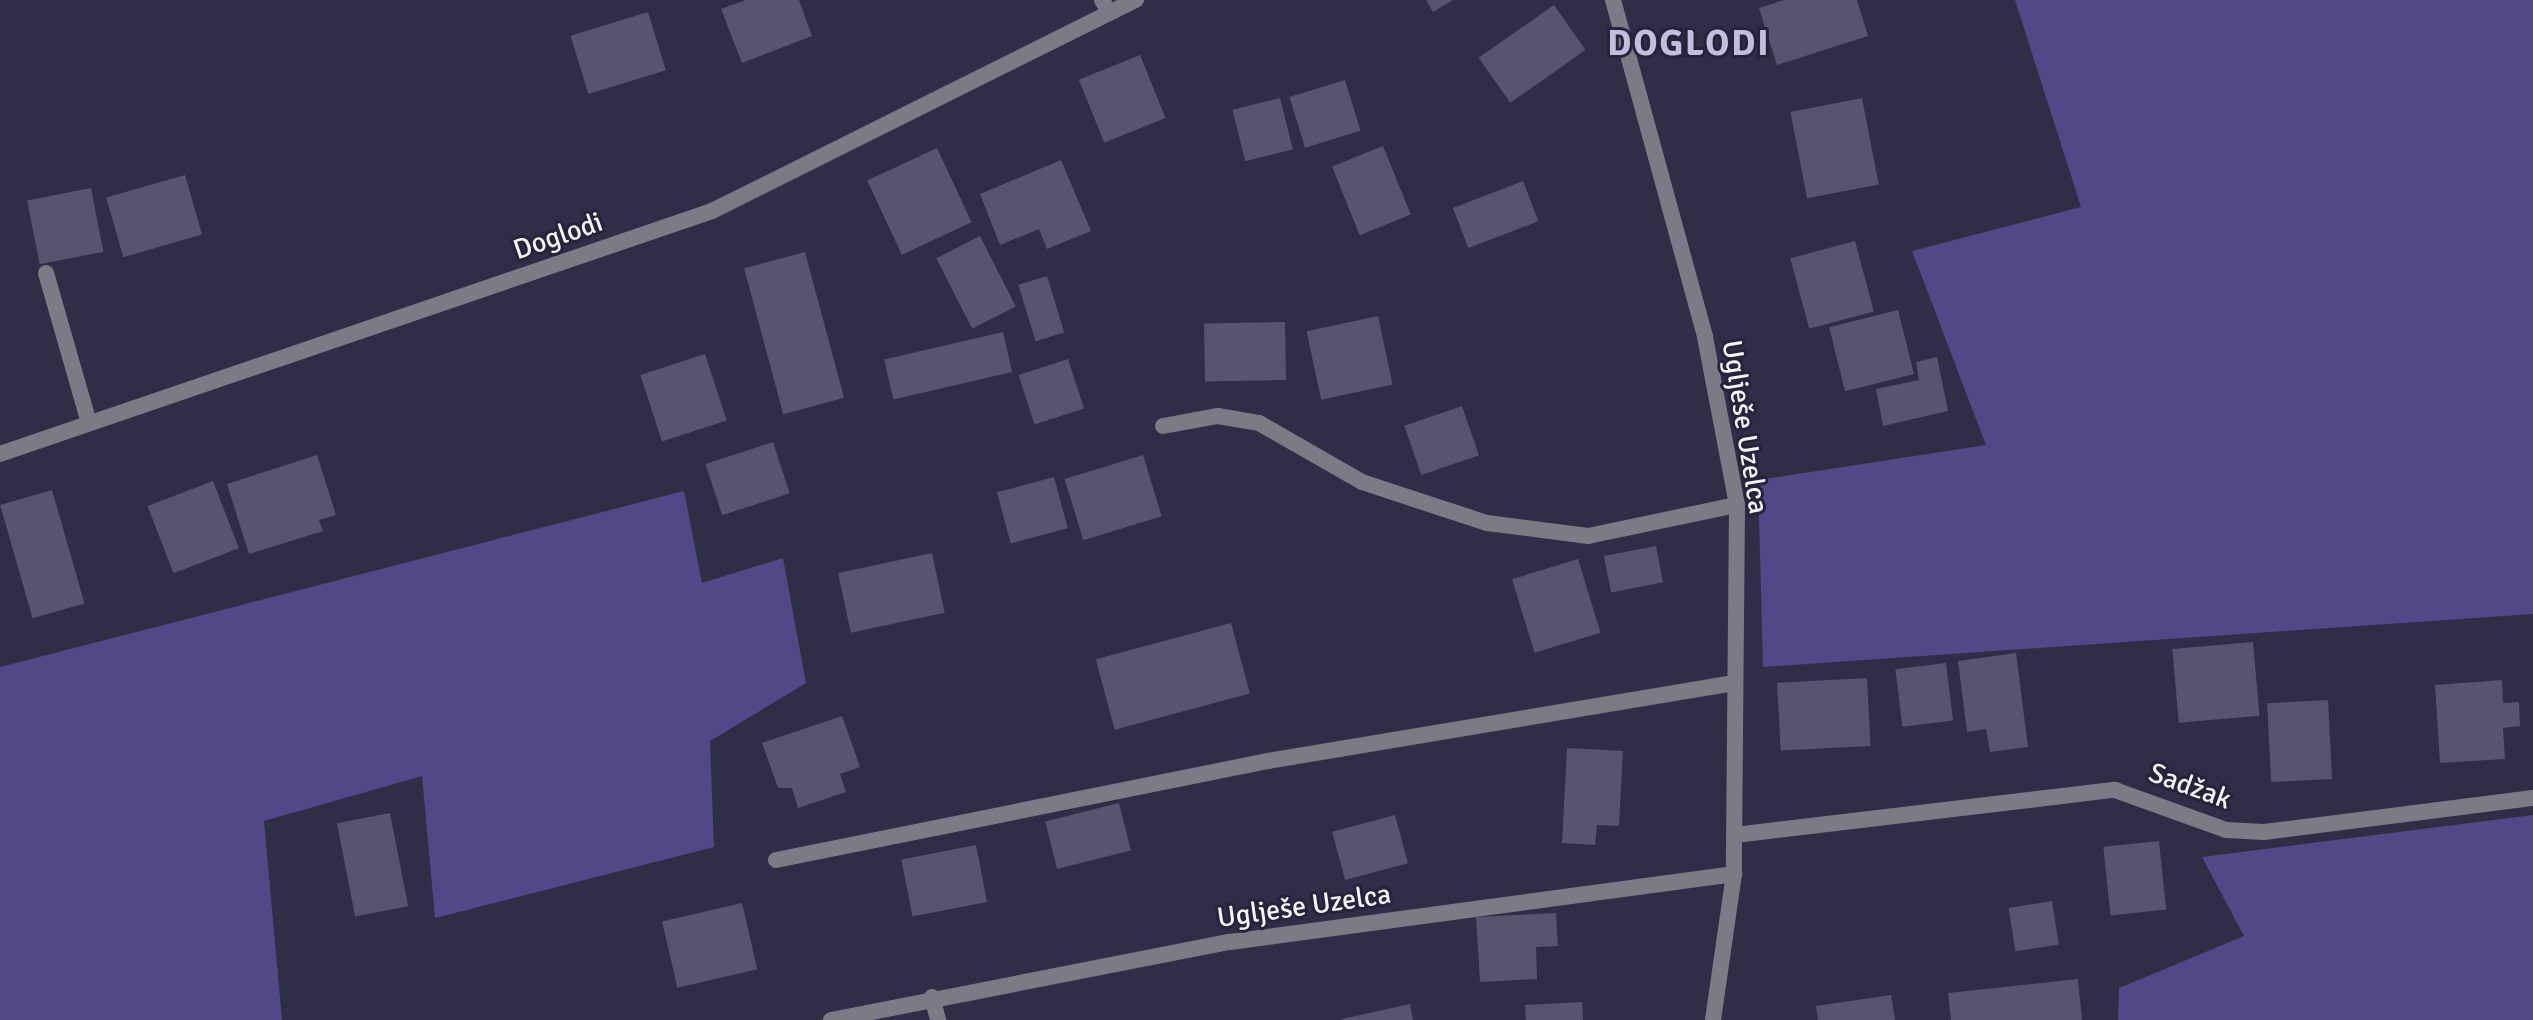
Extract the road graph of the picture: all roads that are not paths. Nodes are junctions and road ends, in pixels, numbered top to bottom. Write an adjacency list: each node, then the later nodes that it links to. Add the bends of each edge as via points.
1 (1136, 0): 3 (street, Doglodi)
2 (1613, 0): 8 (street, Uglješe Uzelca, via 1705,337)
3 (1106, 6): 5 (street, Doglodi, via 712,211)
4 (46, 273): 5 (street)
5 (89, 423): 7 (street, Doglodi)
6 (1163, 426): 8 (street, via 1218,416 1259,423 1362,482 1454,516 1501,525 1588,536)
7 (0, 454)
8 (1737, 505): 9 (street, Uglješe Uzelca)
9 (1733, 683): 11 (street, Uglješe Uzelca); 12 (street, via 1268,761)
10 (2533, 798): 11 (street, Sadžak, via 2264,832 2226,830 2115,790)
11 (1735, 835): 13 (street, Uglješe Uzelca)
12 (776, 860)
13 (1734, 874): 14 (street, Uglješe Uzelca, via 1230,942); 17 (street, Uglješe Uzelca)
14 (932, 997): 15 (street, Uglješe Uzelca); 16 (street)
15 (831, 1020)
16 (938, 1020)
17 (1713, 1020)

